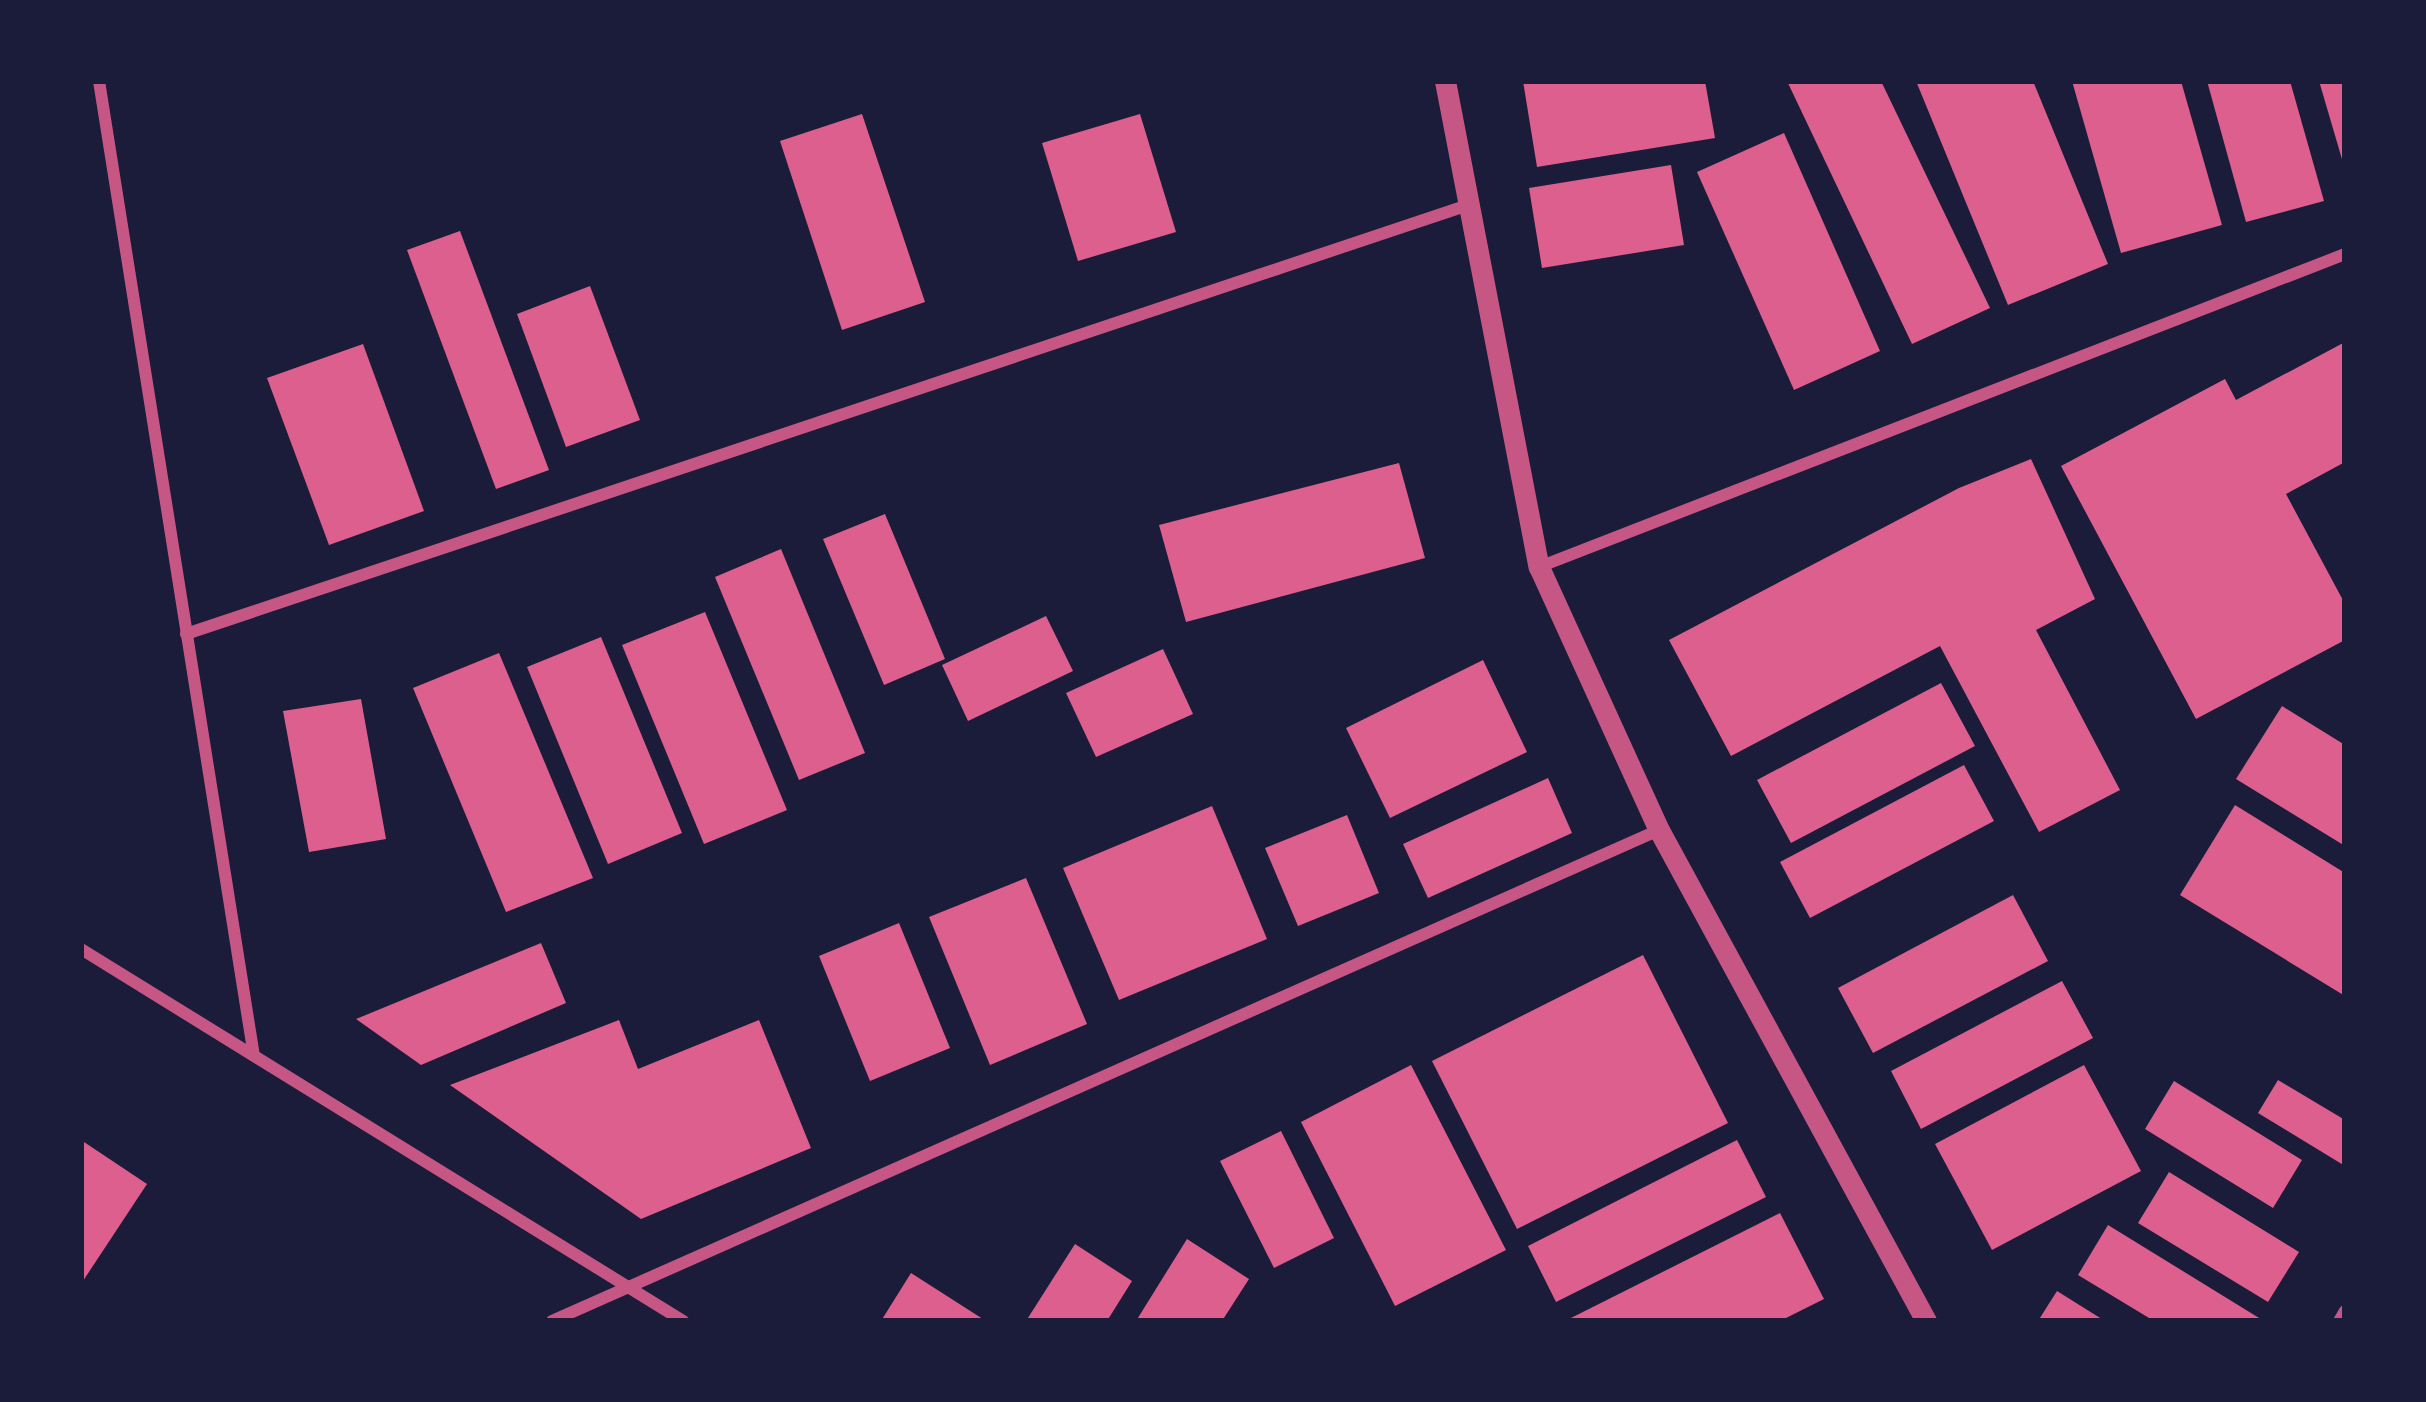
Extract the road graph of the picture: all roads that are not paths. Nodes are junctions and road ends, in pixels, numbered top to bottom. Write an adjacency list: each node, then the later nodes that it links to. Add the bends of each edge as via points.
1 (99, 81): 6 (street)
2 (1444, 81): 3 (street)
3 (1465, 206): 5 (street); 6 (street)
4 (2345, 254): 5 (street)
5 (1539, 567): 7 (street)
6 (186, 634): 9 (street)
7 (1659, 830): 10 (street); 14 (street)
8 (81, 950): 9 (street)
9 (254, 1056): 10 (street)
10 (628, 1287): 12 (street); 13 (street)
11 (2345, 1312): 15 (street)
12 (553, 1321)
13 (682, 1321)
14 (1926, 1321)
15 (2339, 1321)

